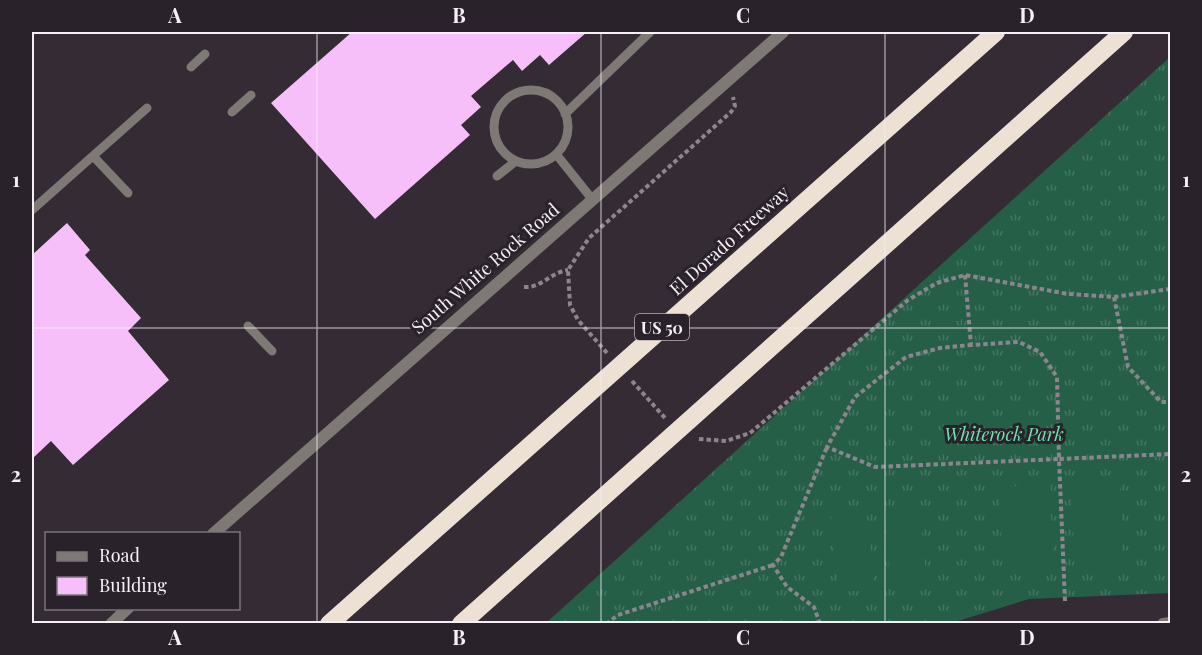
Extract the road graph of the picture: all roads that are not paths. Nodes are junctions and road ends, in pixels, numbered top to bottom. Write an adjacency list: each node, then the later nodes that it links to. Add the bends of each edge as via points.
1 (650, 32): 10 (lane)
2 (783, 32): 16 (street, South White Rock Road)
3 (996, 32): 24 (highway, El Dorado Freeway / US 50)
4 (1124, 32): 25 (highway)
5 (205, 54): 6 (lane)
6 (190, 67)
7 (251, 95): 9 (lane)
8 (147, 108): 12 (lane)
9 (232, 112)
10 (565, 114): 11 (lane, via 565,142); 13 (lane, via 558,101 546,93 532,90 505,100 496,112 496,140 504,153)
11 (556, 154): 13 (lane, via 544,162); 16 (lane)
12 (93, 156): 15 (lane); 17 (lane)
13 (516, 161): 14 (lane)
14 (497, 176)
15 (128, 193)
16 (592, 198): 20 (street, South White Rock Road)
17 (32, 210)
18 (248, 326): 19 (lane)
19 (272, 351)
20 (215, 532)
21 (127, 610): 23 (street)
22 (1170, 623): 26 (street)
23 (111, 624)
24 (329, 624)
25 (462, 624)
26 (1163, 624)

